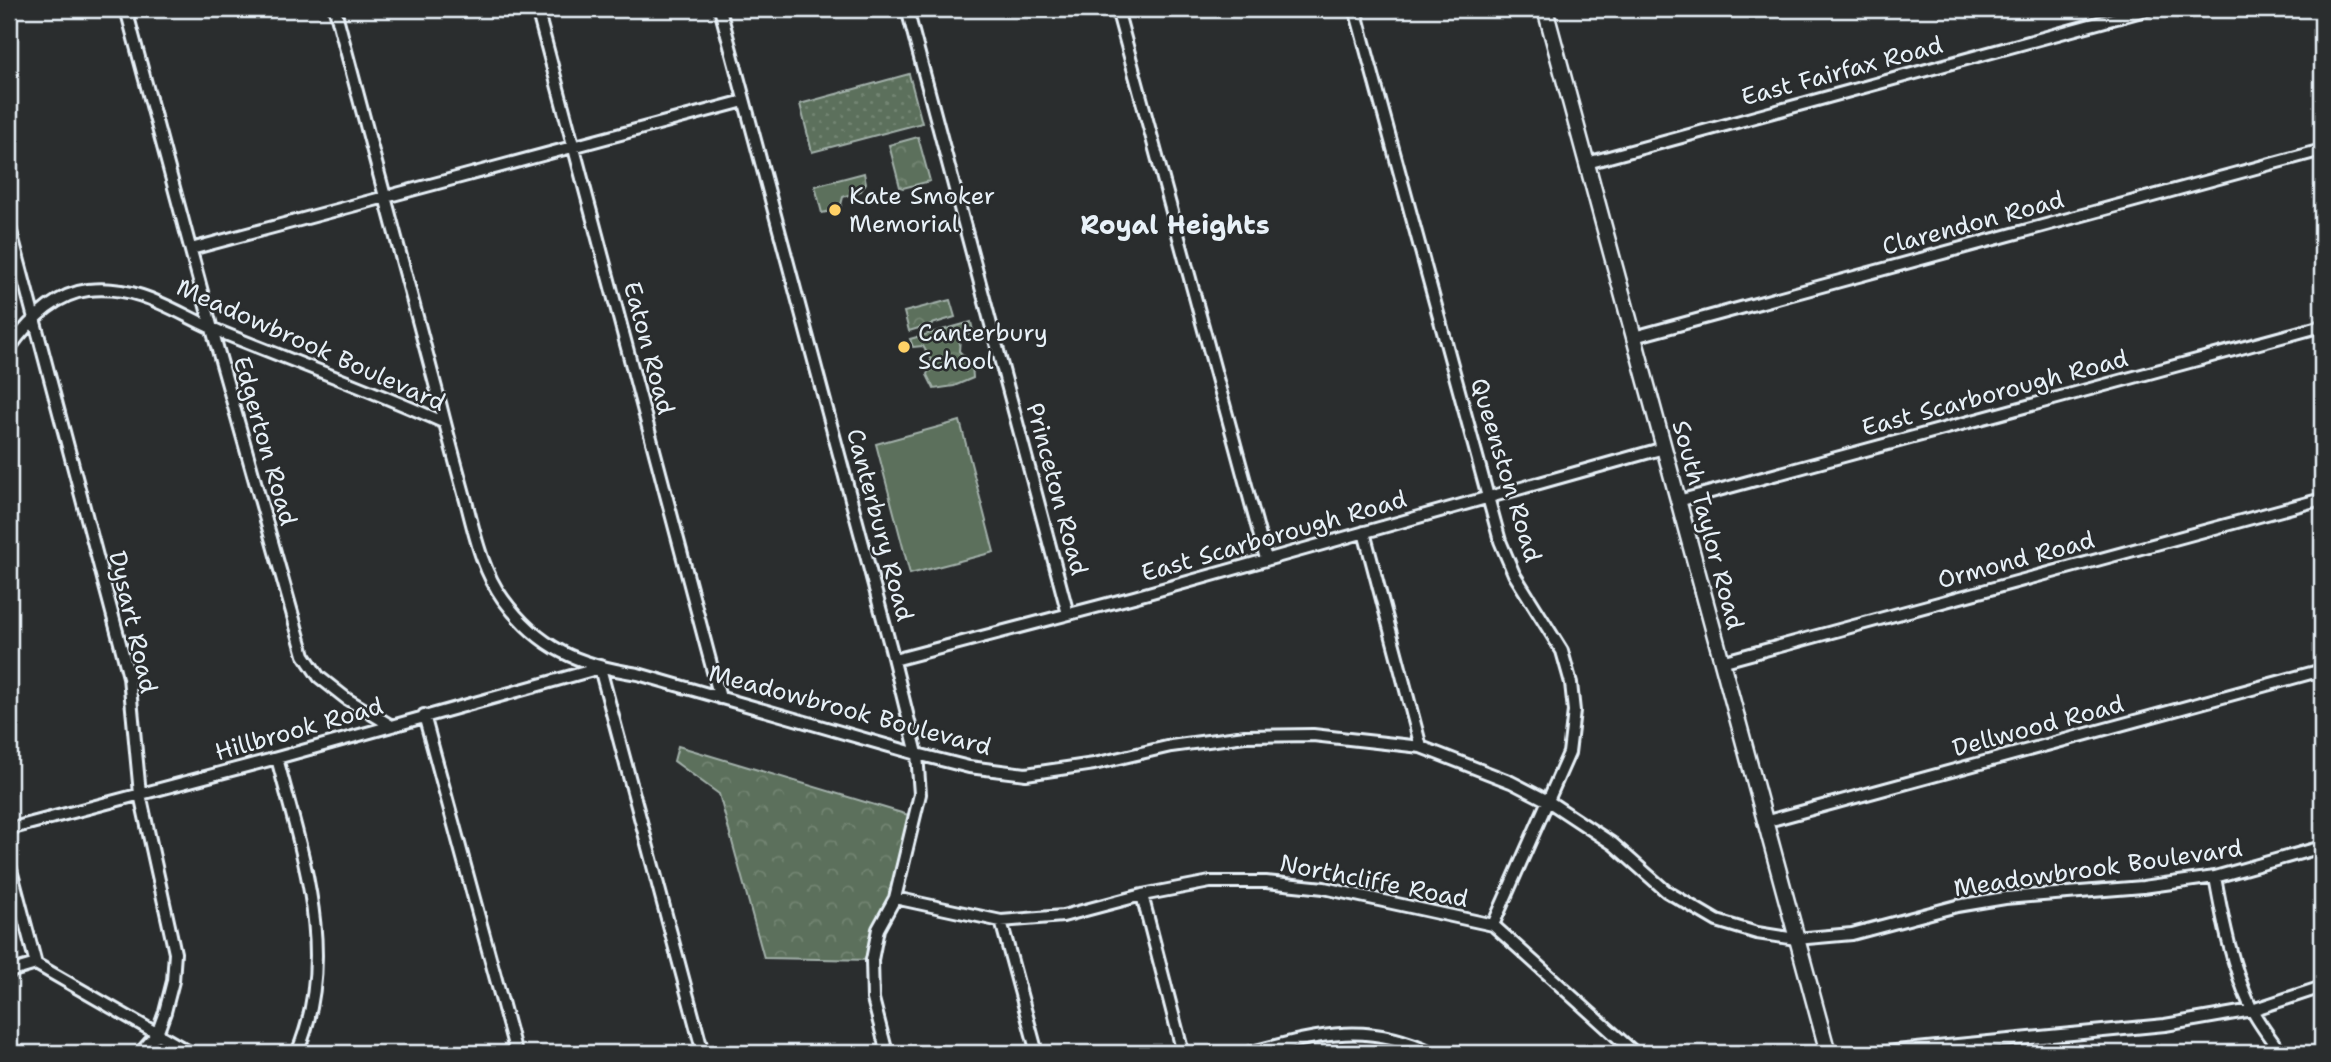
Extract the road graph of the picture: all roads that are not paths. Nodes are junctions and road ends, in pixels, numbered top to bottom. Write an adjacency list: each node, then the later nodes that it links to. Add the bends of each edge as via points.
1 (126, 9): 16 (street, Edgerton Road)
2 (335, 9): 14 (street)
3 (537, 9): 11 (street, Eaton Road)
4 (720, 9): 10 (street, Canterbury Road)
5 (907, 9): 29 (street, Princeton Road)
6 (1117, 9): 28 (street)
7 (1355, 9): 24 (street, Queenston Road)
8 (1545, 9): 13 (main road, South Taylor Road)
9 (2149, 9): 13 (street, East Fairfax Road)
10 (744, 101): 11 (street); 30 (street, Canterbury Road)
11 (574, 146): 14 (street); 34 (street, Eaton Road)
12 (2322, 150): 20 (street, Clarendon Road)
13 (1587, 163): 20 (main road, South Taylor Road)
14 (386, 198): 16 (street); 22 (street)
15 (9, 224): 17 (street, Dysart Road)
16 (191, 249): 19 (street, Edgerton Road)
17 (34, 318): 19 (street, Meadowbrook Boulevard, via 71,294 116,290 151,298); 21 (street, Meadowbrook Boulevard); 40 (street, Dysart Road, via 129,677)
18 (2322, 326): 26 (street, East Scarborough Road)
19 (212, 329): 22 (street, Meadowbrook Boulevard); 36 (street, Edgerton Road, via 304,655 320,677 347,699)
20 (1634, 337): 23 (main road, South Taylor Road)
21 (9, 349)
22 (445, 423): 32 (street, Meadowbrook Boulevard, via 479,549 494,584 533,633 559,651)
23 (1664, 448): 24 (street, East Scarborough Road); 26 (main road, South Taylor Road)
24 (1488, 498): 27 (street, East Scarborough Road); 41 (street, Queenston Road, via 1514,574 1562,651 1571,683 1574,711 1569,753)
25 (2322, 499): 31 (street, Ormond Road)
26 (1678, 501): 31 (main road, South Taylor Road)
27 (1364, 532): 28 (street, East Scarborough Road); 37 (street)
28 (1266, 559): 29 (street, East Scarborough Road)
29 (1068, 614): 30 (street, East Scarborough Road)
30 (894, 660): 38 (street, Canterbury Road)
31 (1721, 662): 42 (main road, South Taylor Road)
32 (600, 668): 34 (street, Meadowbrook Boulevard); 35 (street, Hillbrook Road); 61 (street)
33 (2322, 670): 42 (street, Dellwood Road)
34 (720, 698): 38 (street, Meadowbrook Boulevard)
35 (424, 716): 36 (street, Hillbrook Road); 60 (street)
36 (390, 725): 39 (street, Hillbrook Road)
37 (1421, 747): 38 (street, Meadowbrook Boulevard, via 1313,735 1245,736 1026,774); 41 (street, Meadowbrook Boulevard)
38 (917, 754): 48 (street, Canterbury Road, via 920,794)
39 (277, 758): 40 (street, Hillbrook Road); 59 (street, via 312,893 317,945 311,1013)
40 (139, 794): 43 (street, Hillbrook Road); 56 (street, Dysart Road, via 175,953 169,999)
41 (1548, 801): 50 (street, Queenston Road); 51 (street, Meadowbrook Boulevard, via 1613,844 1692,908 1739,928)
42 (1764, 822): 51 (main road, South Taylor Road)
43 (10, 825)
44 (2322, 847): 46 (street, Meadowbrook Boulevard)
45 (9, 862): 52 (street)
46 (2216, 877): 51 (street, Meadowbrook Boulevard, via 2005,898 1852,934); 55 (street, via 2229,947)
47 (1142, 895): 49 (street, Northcliffe Road, via 1063,916); 50 (street, Northcliffe Road, via 1210,882 1266,882 1324,888); 64 (street)
48 (895, 898): 49 (street, Northcliffe Road); 62 (street, Canterbury Road, via 878,929 872,960 873,999)
49 (1001, 921): 63 (street)
50 (1493, 925): 67 (street, Northcliffe Road)
51 (1796, 939): 68 (main road, South Taylor Road)
52 (36, 964): 53 (street); 56 (street)
53 (9, 972)
54 (2322, 987): 55 (street)
55 (2252, 1010): 69 (street, via 2165,1025); 70 (street)
56 (157, 1034): 57 (street); 58 (street)
57 (141, 1053)
58 (191, 1053)
59 (297, 1053)
60 (516, 1053)
61 (703, 1053)
62 (887, 1053)
63 (1037, 1053)
64 (1183, 1053)
65 (1248, 1053): 66 (street, via 1320,1034 1360,1033 1391,1036)
66 (1433, 1053)
67 (1635, 1053)
68 (1828, 1053)
69 (1875, 1053)
70 (2281, 1053)

